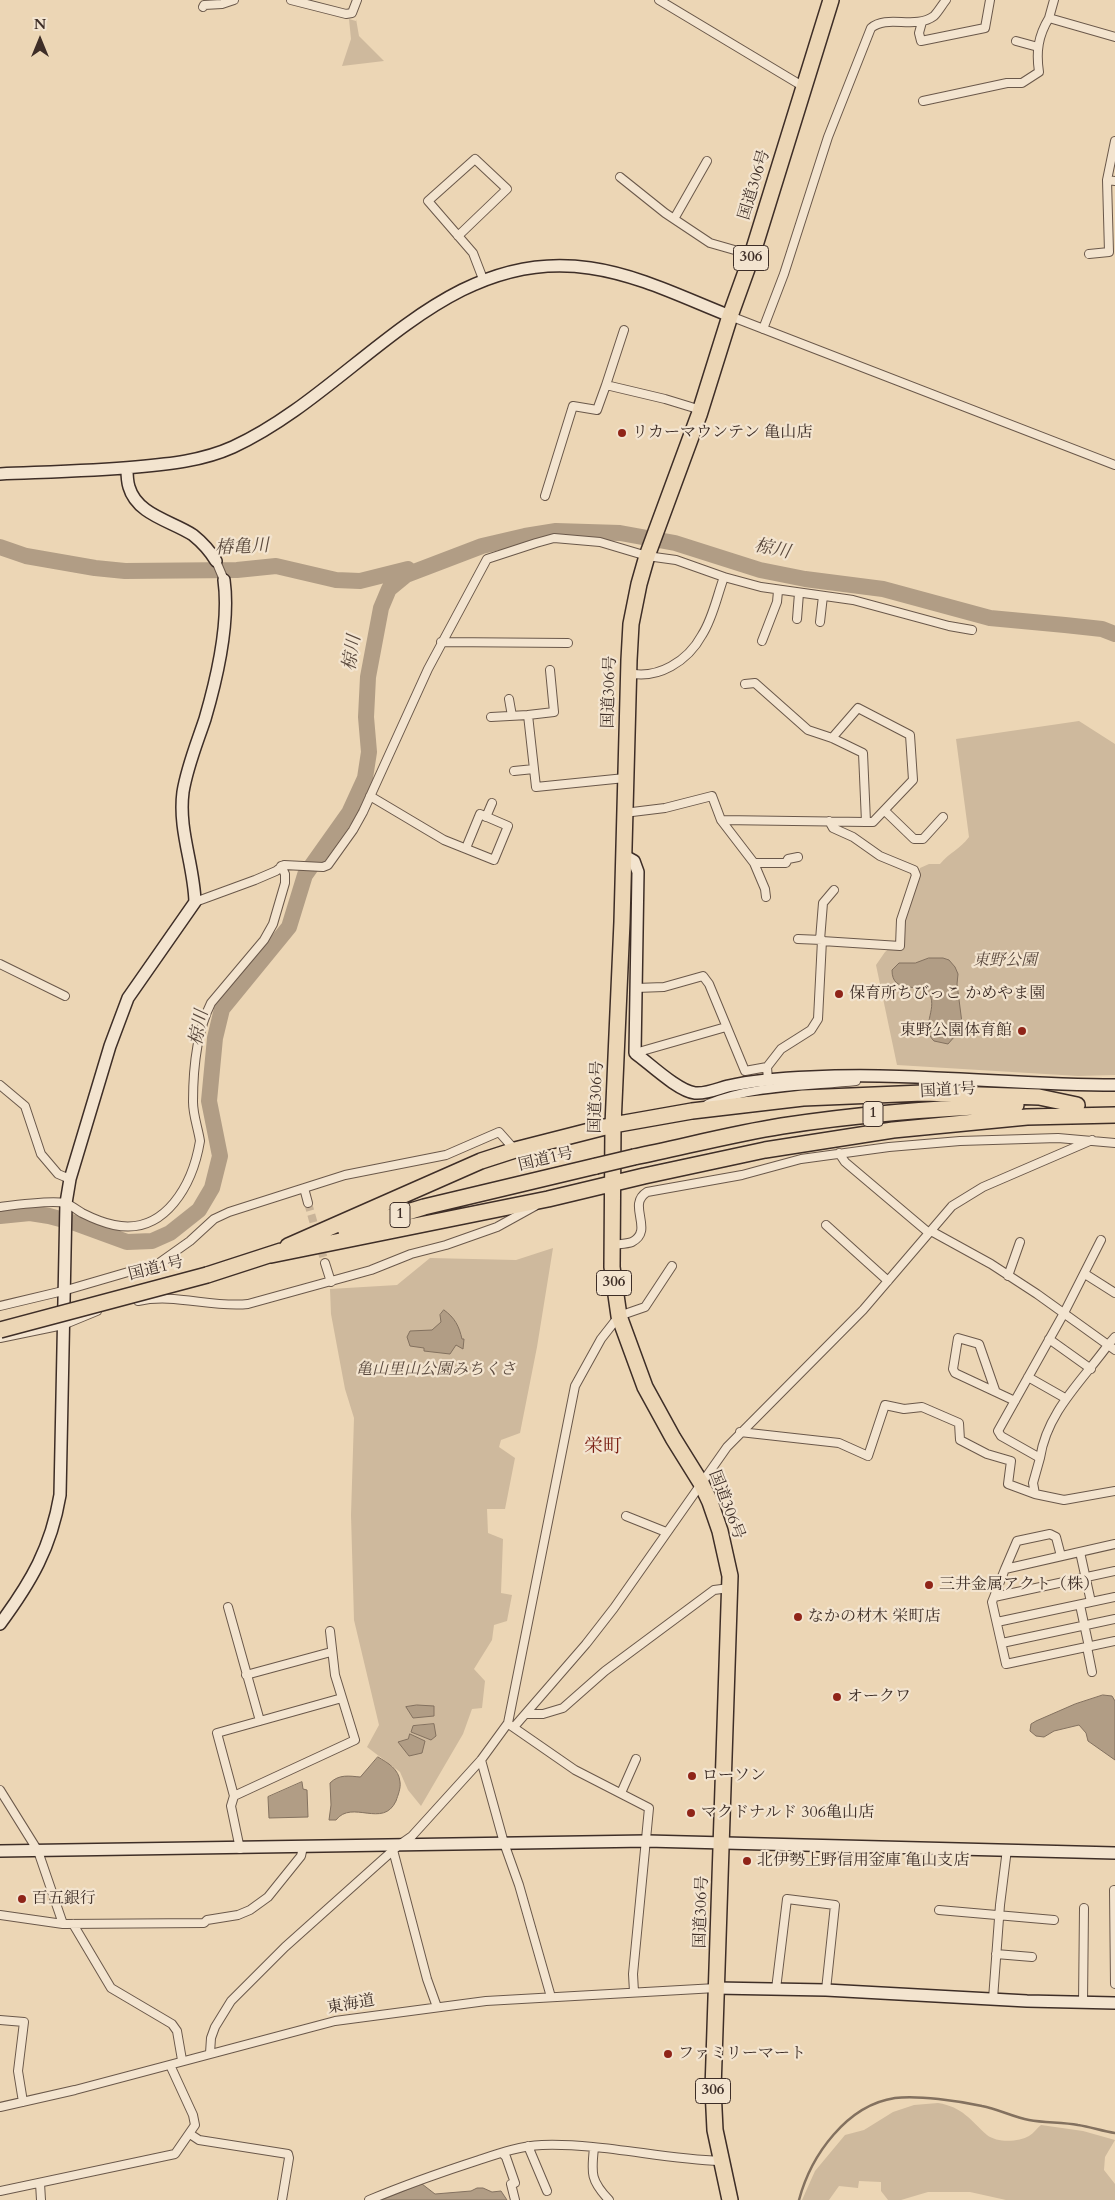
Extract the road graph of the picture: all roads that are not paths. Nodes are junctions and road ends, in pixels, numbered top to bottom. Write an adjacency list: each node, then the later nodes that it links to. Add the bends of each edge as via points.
1 (232, 0): 9 (street)
2 (291, 0): 3 (street, via 346,14 352,13)
3 (357, 0)
4 (659, 0): 15 (street)
5 (831, 0): 15 (highway, 国道306号 / 306)
6 (946, 0): 11 (street, via 935,15)
7 (990, 0): 11 (street, via 985,28 921,41)
8 (1054, 0): 10 (street)
9 (203, 7)
10 (1049, 18): 12 (street); 14 (street, via 1042,29)
11 (922, 22): 28 (street, via 877,23 871,28 828,136)
12 (1115, 37)
13 (1016, 41): 14 (street)
14 (1038, 47): 16 (street, via 1039,72 1022,83 1007,83)
15 (804, 87): 25 (highway, 国道306号 / 306)
16 (924, 100)
17 (1115, 141): 20 (street)
18 (707, 161): 21 (street)
19 (620, 176): 21 (street)
20 (1111, 180): 22 (street)
21 (674, 219): 25 (street, via 710,243)
22 (1112, 225): 24 (street, via 1109,252)
23 (458, 236): 23 (street, via 428,201 475,159 507,189); 26 (street, via 473,253)
24 (1089, 254)
25 (752, 255): 27 (highway, 国道306号 / 306)
26 (483, 279): 27 (street, via 540,266 590,268 634,279); 33 (street, via 435,305 295,412 259,434 202,458)
27 (730, 316): 28 (street); 31 (highway, 国道306号 / 306)
28 (763, 329): 32 (street)
29 (624, 330): 30 (street)
30 (606, 385): 31 (street); 35 (street, via 597,410 573,406)
31 (701, 410): 36 (highway, 国道306号 / 306)
32 (1115, 465)
33 (127, 468): 34 (street); 37 (street, via 129,488 140,504 151,514 191,534)
34 (0, 474)
35 (545, 496)
36 (647, 556): 38 (street, via 676,560); 46 (street, via 600,542 554,538 487,558); 50 (highway, 国道306号 / 306, via 632,624)
37 (216, 561): 39 (street)
38 (724, 578): 40 (street); 50 (street, via 706,629 691,651 659,671 638,675)
39 (224, 580): 76 (street, via 226,603 216,677 186,779 182,806)
40 (778, 591): 41 (street); 47 (street)
41 (799, 594): 42 (street); 43 (street)
42 (823, 596): 44 (street); 45 (street, via 864,602)
43 (797, 618)
44 (820, 622)
45 (972, 630)
46 (442, 642): 48 (street); 60 (street)
47 (762, 642)
48 (568, 643)
49 (550, 670): 53 (street, via 554,712)
50 (628, 672): 59 (highway, 国道306号 / 306)
51 (744, 684): 56 (street, via 756,683 808,730)
52 (510, 699): 54 (street)
53 (528, 715): 54 (street); 57 (street)
54 (512, 716): 55 (street)
55 (491, 717)
56 (832, 738): 62 (street, via 858,708 910,735 913,780); 68 (street, via 863,753)
57 (534, 769): 58 (street); 59 (street, via 536,787)
58 (514, 771)
59 (625, 778): 63 (highway, 国道306号 / 306)
60 (370, 796): 69 (street, via 444,840); 73 (street, via 353,830 336,855 323,867)
61 (492, 803): 64 (street)
62 (885, 811): 65 (street, via 914,839 923,839); 68 (street, via 873,822)
63 (624, 813): 66 (street, via 665,808 712,796); 70 (highway, 国道306号 / 306)
64 (486, 817): 69 (street, via 480,814); 69 (street, via 508,826 494,860)
65 (942, 817)
66 (721, 820): 67 (street); 72 (street)
67 (829, 821): 68 (street); 78 (street, via 833,828 853,837 880,856 914,870 916,875 901,920 900,946)
68 (866, 822)
69 (466, 848)
70 (624, 855): 80 (street, via 634,860 638,872); 93 (highway, 国道306号 / 306)
71 (798, 857): 72 (street, via 788,859 786,863)
72 (754, 863): 75 (street)
73 (285, 865): 76 (street); 102 (street, via 284,883 273,924 206,1014 197,1056 193,1104 200,1141 189,1181 176,1201 161,1215 135,1225 116,1226)
74 (834, 890): 78 (street, via 823,903)
75 (766, 897)
76 (195, 902): 98 (street, via 128,998)
77 (798, 939): 78 (street)
78 (821, 941): 84 (street, via 818,1019 811,1030 781,1049)
79 (0, 964): 81 (street)
80 (636, 988): 82 (street, via 664,987 703,976); 83 (street)
81 (65, 996)
82 (726, 1027): 83 (street); 84 (street, via 745,1071)
83 (635, 1053): 86 (street, via 695,1093)
84 (767, 1067): 86 (street)
85 (892, 1077): 86 (street); 88 (street, via 1063,1086); 91 (street, via 753,1092 720,1099)
86 (768, 1080)
87 (0, 1085): 98 (street, via 26,1106 41,1154 58,1174)
88 (1115, 1085)
89 (1077, 1105): 90 (highway, 国道1号 / 1); 91 (highway, via 1039,1097 923,1093 803,1098); 110 (highway, 国道1号 / 1, bridge, via 971,1107 855,1116 780,1127 634,1157 424,1207)
90 (1115, 1108)
91 (692, 1111): 93 (highway)
92 (1115, 1115): 99 (highway, via 1027,1117 893,1130 765,1150)
93 (613, 1125): 96 (highway); 99 (highway, 国道306号 / 306)
94 (1092, 1140): 95 (street); 97 (street, via 960,1141); 106 (street, via 976,1191 952,1206)
95 (1115, 1143)
96 (515, 1150): 100 (street, via 499,1132 446,1155 344,1175); 110 (highway, via 481,1161)
97 (839, 1153): 106 (street); 109 (street, via 801,1158 742,1175 651,1190 642,1195 638,1204 642,1221 639,1236 632,1242)
98 (70, 1179): 102 (street)
99 (612, 1184): 101 (highway); 109 (highway, 国道306号 / 306)
100 (304, 1188): 103 (street); 117 (street, via 214,1219 159,1263)
101 (548, 1199): 110 (highway); 116 (street, via 497,1227)
102 (66, 1203): 104 (street); 117 (street)
103 (308, 1203)
104 (0, 1207)
105 (826, 1225): 115 (street)
106 (930, 1232): 114 (street); 115 (street)
107 (1101, 1240): 113 (street)
108 (1020, 1242): 114 (street)
109 (612, 1245): 121 (highway, 国道306号 / 306)
110 (271, 1255): 123 (highway, 国道1号 / 1, bridge)
111 (325, 1263): 116 (street)
112 (672, 1266): 121 (street, via 645,1307)
113 (1085, 1274): 118 (street); 120 (street)
114 (1008, 1276): 120 (street)
115 (888, 1281): 134 (street)
116 (331, 1282): 122 (street, via 229,1306 163,1297 147,1299 98,1311)
117 (63, 1291): 119 (street); 122 (street)
118 (1115, 1293)
119 (0, 1306)
120 (1064, 1313): 126 (street); 127 (street)
121 (619, 1316): 136 (highway, 国道306号 / 306, via 645,1387); 167 (street, via 601,1339 575,1386)
122 (62, 1325): 125 (street); 155 (street, via 57,1515 36,1572)
123 (0, 1330)
124 (1115, 1336): 127 (street)
125 (0, 1338)
126 (1049, 1339): 129 (street); 130 (street)
127 (1108, 1345): 128 (street); 129 (street)
128 (1115, 1350)
129 (1091, 1369): 132 (street)
130 (1028, 1377): 132 (street); 133 (street)
131 (995, 1390): 131 (street, via 955,1373 958,1338 979,1344); 133 (street)
132 (1065, 1398): 135 (street, via 1042,1440)
133 (1015, 1401): 135 (street, via 998,1431 1001,1436)
134 (740, 1432): 136 (street); 138 (street, via 839,1443 868,1456 885,1405 922,1408 959,1422 960,1440 987,1454 1011,1461 1008,1484)
135 (1040, 1458): 138 (street, via 1033,1483)
136 (702, 1483): 140 (street); 147 (highway, 国道306号 / 306, via 722,1538)
137 (1115, 1492): 138 (street, via 1064,1500)
138 (1035, 1494)
139 (626, 1516): 140 (street)
140 (666, 1532): 165 (street, via 614,1608)
141 (1115, 1544): 142 (street)
142 (1080, 1552): 143 (street); 146 (street)
143 (1061, 1556): 144 (street); 144 (street, via 1056,1537 1050,1534 1017,1541)
144 (1005, 1569): 148 (street)
145 (1115, 1571): 146 (street)
146 (1086, 1577): 148 (street); 150 (street)
147 (729, 1588): 165 (street, via 714,1590 605,1671 563,1708 543,1714); 174 (highway, 国道306号 / 306)
148 (994, 1597): 154 (street, via 992,1602)
149 (1115, 1597): 150 (street)
150 (1091, 1602): 151 (street)
151 (1080, 1605): 154 (street); 156 (street)
152 (228, 1607): 163 (street)
153 (1115, 1619): 156 (street)
154 (997, 1622): 159 (street)
155 (0, 1624)
156 (1084, 1625): 159 (street); 160 (street)
157 (330, 1630): 161 (street)
158 (1115, 1641): 160 (street)
159 (1002, 1643): 160 (street, via 1006,1664)
160 (1088, 1647): 162 (street)
161 (331, 1652): 163 (street); 164 (street)
162 (1092, 1672)
163 (246, 1676): 166 (street)
164 (342, 1698): 166 (street); 172 (street, via 355,1740)
165 (527, 1714): 167 (street)
166 (260, 1721): 172 (street, via 218,1733)
167 (511, 1725): 169 (street); 171 (street, via 575,1770)
168 (636, 1759): 171 (street)
169 (481, 1760): 175 (street); 177 (street, via 412,1836)
170 (0, 1790): 181 (street)
171 (621, 1793): 173 (street, via 649,1808)
172 (234, 1796): 178 (street, via 231,1806)
173 (647, 1841): 174 (street); 175 (street); 197 (street, via 633,1974)
174 (722, 1842): 179 (street); 194 (highway, 国道306号 / 306)
175 (504, 1843): 177 (street); 198 (street)
176 (303, 1847): 177 (street); 178 (street); 190 (street, via 301,1856 268,1897 238,1915 190,1924)
177 (396, 1847): 202 (street, via 427,1979); 204 (street, via 231,2001 215,2027)
178 (240, 1848): 181 (street)
179 (1007, 1849): 182 (street); 187 (street)
180 (0, 1851): 181 (street)
181 (38, 1851): 189 (street)
182 (1115, 1853)
183 (1114, 1890): 193 (street)
184 (1084, 1908): 201 (street)
185 (939, 1910): 187 (street)
186 (0, 1915): 189 (street)
187 (1000, 1916): 188 (street); 191 (street)
188 (1054, 1920)
189 (63, 1924): 190 (street)
190 (73, 1924): 205 (street, via 111,1988 172,2024 177,2031)
191 (996, 1954): 192 (street); 199 (street)
192 (1032, 1957)
193 (1115, 1984)
194 (716, 1988): 195 (street); 197 (street, 東海道); 213 (highway, 国道306号 / 306, via 713,2110)
195 (776, 1989): 196 (street); 196 (street, via 787,1899 835,1905)
196 (826, 1990): 199 (street)
197 (634, 1992): 198 (street, 東海道)
198 (551, 1997): 202 (street, 東海道)
199 (993, 1999): 201 (street)
200 (1115, 2002): 201 (street)
201 (1082, 2003)
202 (437, 2007): 204 (street, 東海道, via 335,2021)
203 (0, 2020): 207 (street, via 24,2022 18,2071)
204 (210, 2053): 205 (street, 東海道)
205 (182, 2060): 206 (street, 東海道)
206 (170, 2065): 207 (street, 東海道); 209 (street, via 193,2115 195,2125)
207 (23, 2102): 208 (street, 東海道)
208 (0, 2107)
209 (190, 2134): 214 (street, via 175,2154); 218 (street, via 198,2140 288,2154)
210 (528, 2146): 211 (street); 212 (street); 216 (street)
211 (594, 2148): 213 (street); 221 (street, via 593,2178 597,2188)
212 (502, 2153): 219 (street, via 422,2178); 220 (street, via 515,2183 511,2184)
213 (720, 2161): 222 (highway, 国道306号 / 306)
214 (40, 2183): 215 (street); 217 (street)
215 (0, 2191)
216 (548, 2191)
217 (41, 2200)
218 (282, 2200)
219 (369, 2200)
220 (515, 2200)
221 (609, 2200)
222 (730, 2200)

